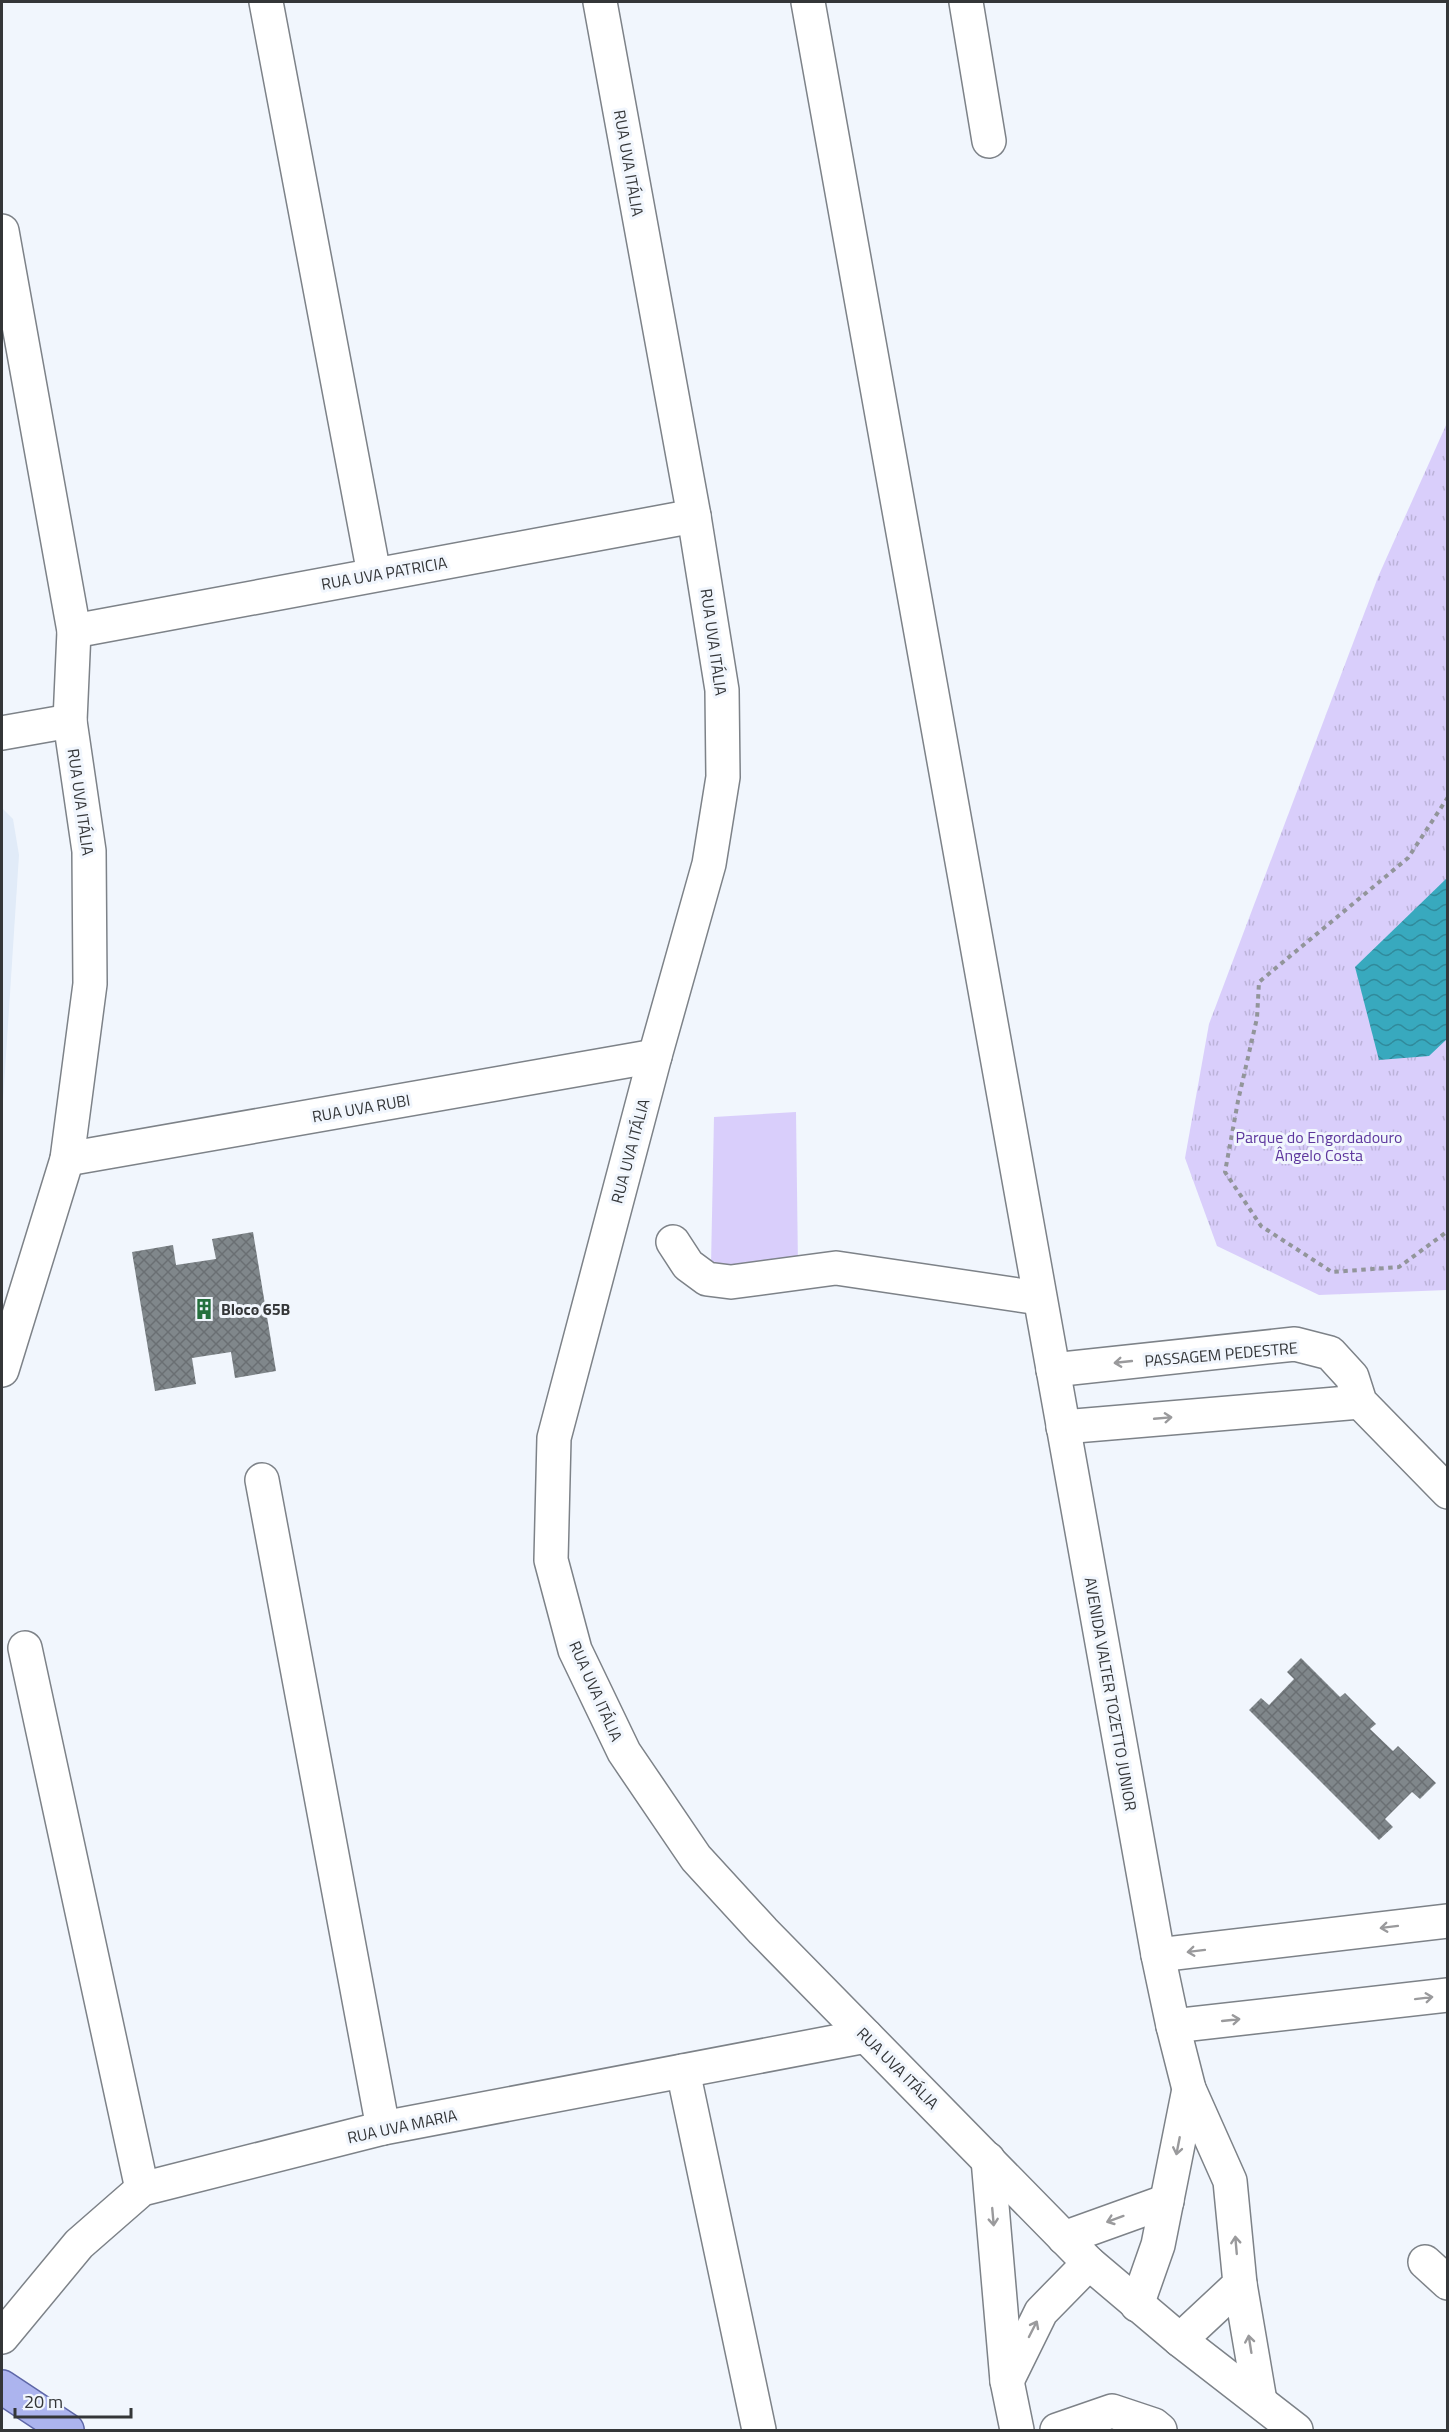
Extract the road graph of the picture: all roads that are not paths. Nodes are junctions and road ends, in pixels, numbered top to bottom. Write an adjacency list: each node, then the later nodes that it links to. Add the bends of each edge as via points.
1 (266, 2): 8 (street)
2 (600, 2): 7 (street, RUA UVA ITÁLIA)
3 (807, 2): 15 (street, AVENIDA VALTER TOZETTO JUNIOR)
4 (966, 2): 5 (street)
5 (989, 141)
6 (2, 231): 9 (street, RUA UVA ITÁLIA)
7 (694, 516): 8 (street, RUA UVA PATRICIA); 12 (street, RUA UVA ITÁLIA, via 722,690 723,777 708,864)
8 (374, 574): 9 (street, RUA UVA PATRICIA)
9 (74, 631): 10 (street, RUA UVA ITÁLIA)
10 (70, 721): 11 (street); 13 (street, RUA UVA ITÁLIA, via 90,851 90,984)
11 (2, 733)
12 (655, 1056): 13 (street, RUA UVA RUBI); 27 (street, RUA UVA ITÁLIA, via 554,1438 552,1560 575,1650 624,1752 696,1858)
13 (67, 1160): 16 (street, RUA UVA ITÁLIA)
14 (673, 1242): 15 (street, via 688,1265 707,1279 731,1282 836,1268)
15 (1039, 1298): 17 (street, AVENIDA VALTER TOZETTO JUNIOR)
16 (2, 1370)
17 (1053, 1370): 18 (street, PASSAGEM PEDESTRE, one-way to 17, via 1352,1377 1330,1353 1295,1344); 19 (street, AVENIDA VALTER TOZETTO JUNIOR)
18 (1360, 1402): 19 (street, one-way to 18); 21 (street, PASSAGEM PEDESTRE)
19 (1062, 1427): 24 (street, AVENIDA VALTER TOZETTO JUNIOR)
20 (262, 1480): 30 (street)
21 (1448, 1492)
22 (25, 1648): 32 (street)
23 (1448, 1921): 24 (street, one-way to 24)
24 (1158, 1955): 26 (street, AVENIDA VALTER TOZETTO JUNIOR)
25 (1448, 1995): 26 (street, one-way to 25)
26 (1173, 2026): 29 (street, AVENIDA VALTER TOZETTO JUNIOR)
27 (866, 2036): 28 (street, RUA UVA MARIA); 31 (street, RUA UVA ITÁLIA)
28 (683, 2071): 30 (street, RUA UVA MARIA); 44 (street)
29 (1189, 2089): 33 (street, AVENIDA VALTER TOZETTO JUNIOR, one-way to 33); 36 (street, AVENIDA VALTER TOZETTO JUNIOR, one-way to 29, via 1230,2181)
30 (383, 2128): 32 (street, RUA UVA MARIA)
31 (988, 2159): 34 (street, RUA UVA ITÁLIA); 40 (street, one-way to 40)
32 (141, 2189): 38 (street, RUA UVA MARIA, via 79,2244)
33 (1167, 2201): 34 (street, one-way to 34); 37 (street, AVENIDA VALTER TOZETTO JUNIOR, via 1158,2245)
34 (1064, 2238): 35 (street, RUA UVA ITÁLIA)
35 (1089, 2264): 37 (street, RUA UVA ITÁLIA); 40 (street, one-way to 35, via 1041,2312)
36 (1240, 2284): 39 (street); 42 (street, AVENIDA VALTER TOZETTO JUNIOR, one-way to 36)
37 (1137, 2305): 39 (street, RUA UVA ITÁLIA)
38 (2, 2337)
39 (1180, 2340): 42 (street, RUA UVA ITÁLIA)
40 (1007, 2381): 45 (street)
41 (2, 2387): 43 (main road)
42 (1260, 2401): 48 (street, RUA UVA ITÁLIA)
43 (68, 2430)
44 (759, 2430)
45 (1017, 2430)
46 (1057, 2430): 47 (street, via 1112,2411)
47 (1160, 2430)
48 (1296, 2430)

